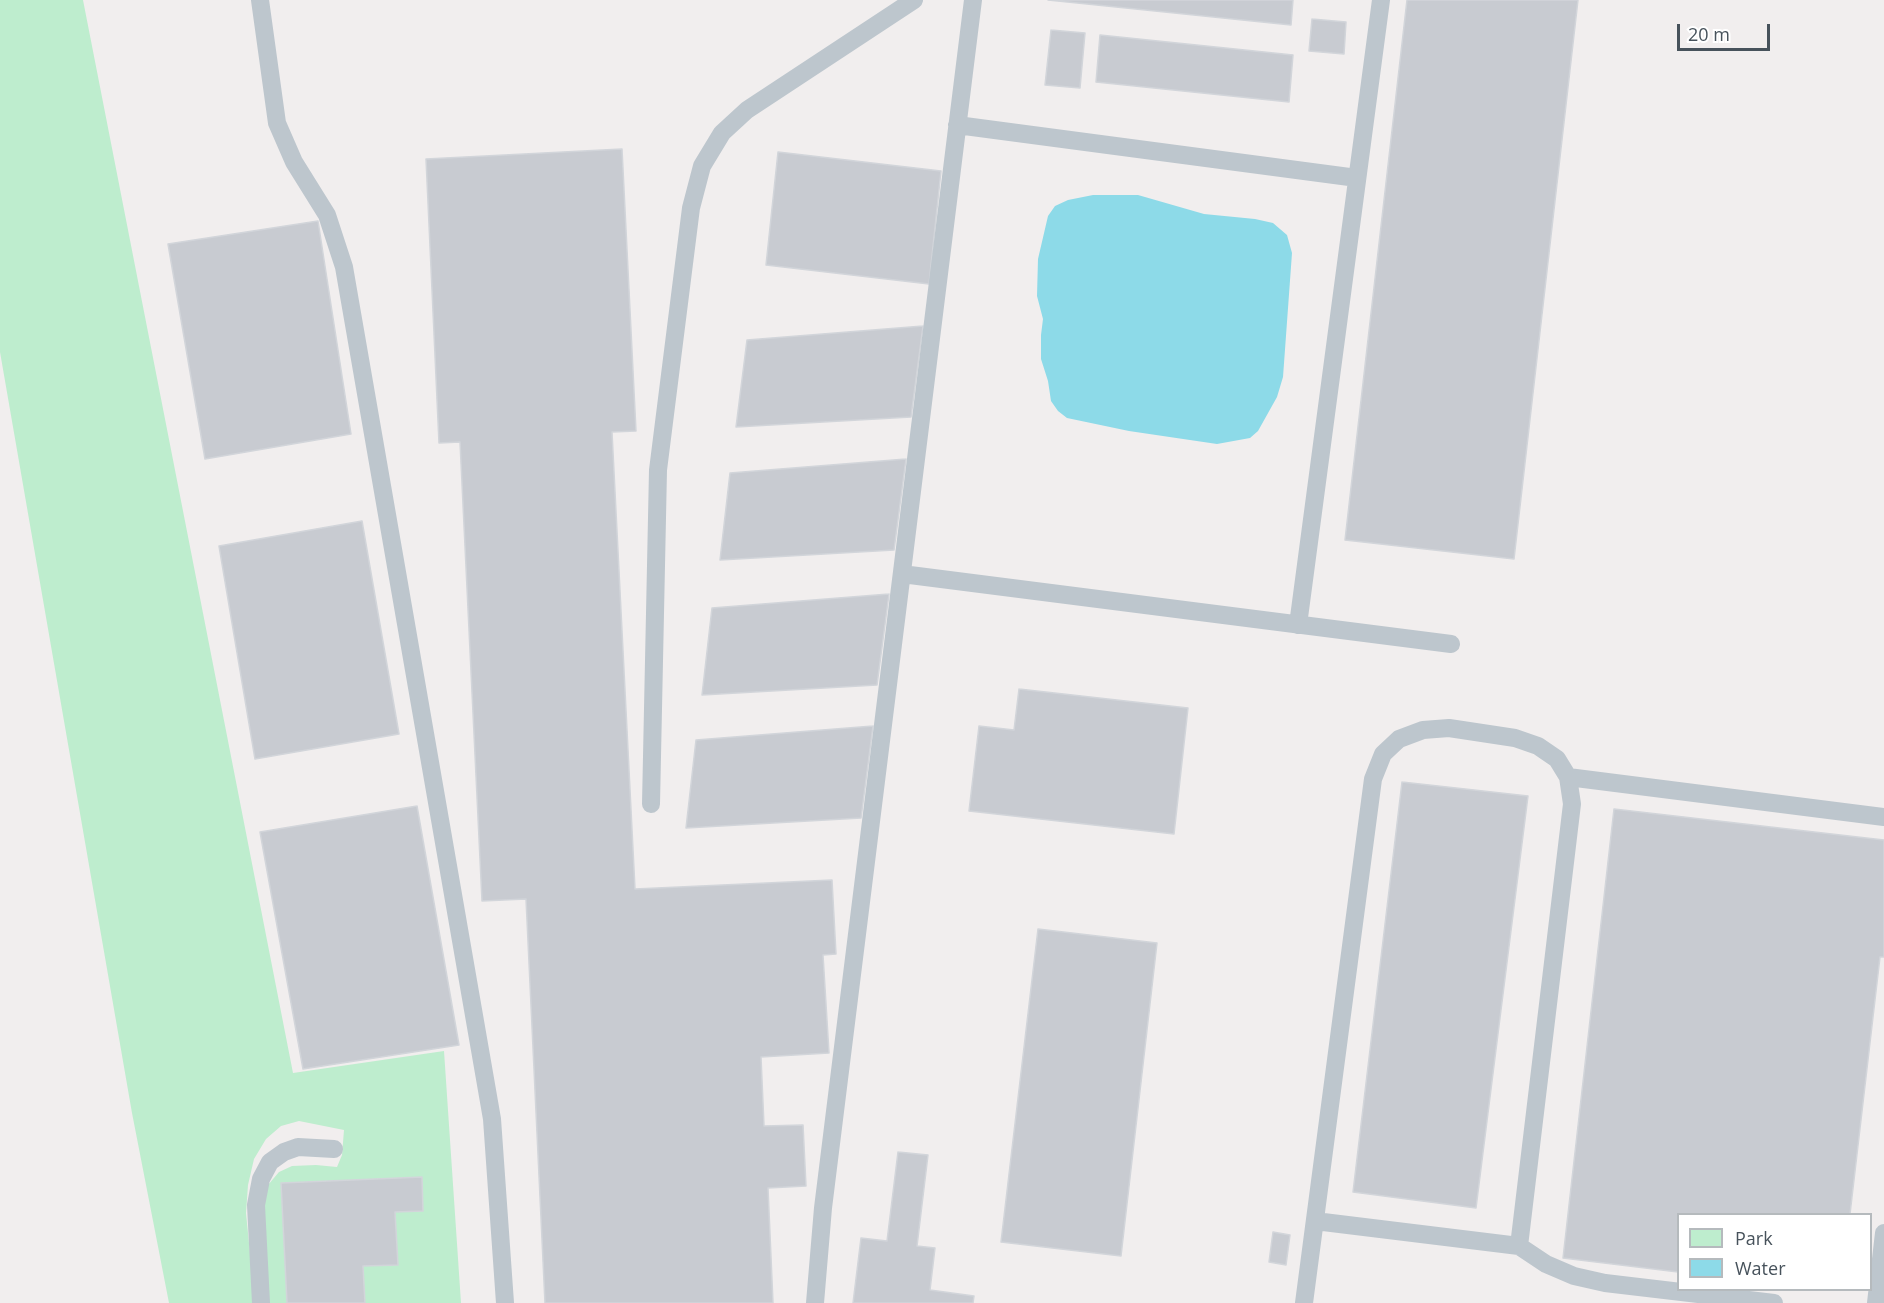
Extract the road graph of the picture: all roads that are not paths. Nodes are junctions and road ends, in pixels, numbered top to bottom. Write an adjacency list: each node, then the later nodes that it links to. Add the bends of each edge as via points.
1 (260, 0): 18 (lane, via 277,123 294,162 327,215 344,267 492,1119)
2 (914, 0): 11 (lane, via 747,110 722,133 702,166 691,208 658,470)
3 (973, 0): 5 (lane)
4 (1381, 0): 6 (lane)
5 (957, 125): 6 (lane); 7 (lane)
6 (1357, 178): 8 (lane)
7 (902, 574): 8 (lane); 19 (lane, via 823,1208)
8 (1298, 625): 9 (lane)
9 (1450, 644)
10 (1568, 777): 12 (lane); 14 (lane, via 1557,759 1538,747 1515,738 1449,728 1423,730 1399,739 1383,754 1373,779); 16 (lane, via 1572,804)
11 (651, 804)
12 (1884, 817)
13 (334, 1149): 17 (lane, via 298,1147 284,1152 270,1162 261,1179 256,1205)
14 (1315, 1221): 16 (lane); 20 (lane)
15 (1884, 1233): 22 (lane)
16 (1519, 1246): 21 (lane, via 1546,1264 1605,1283)
17 (261, 1303)
18 (506, 1303)
19 (815, 1303)
20 (1304, 1303)
21 (1774, 1303)
22 (1876, 1303)

